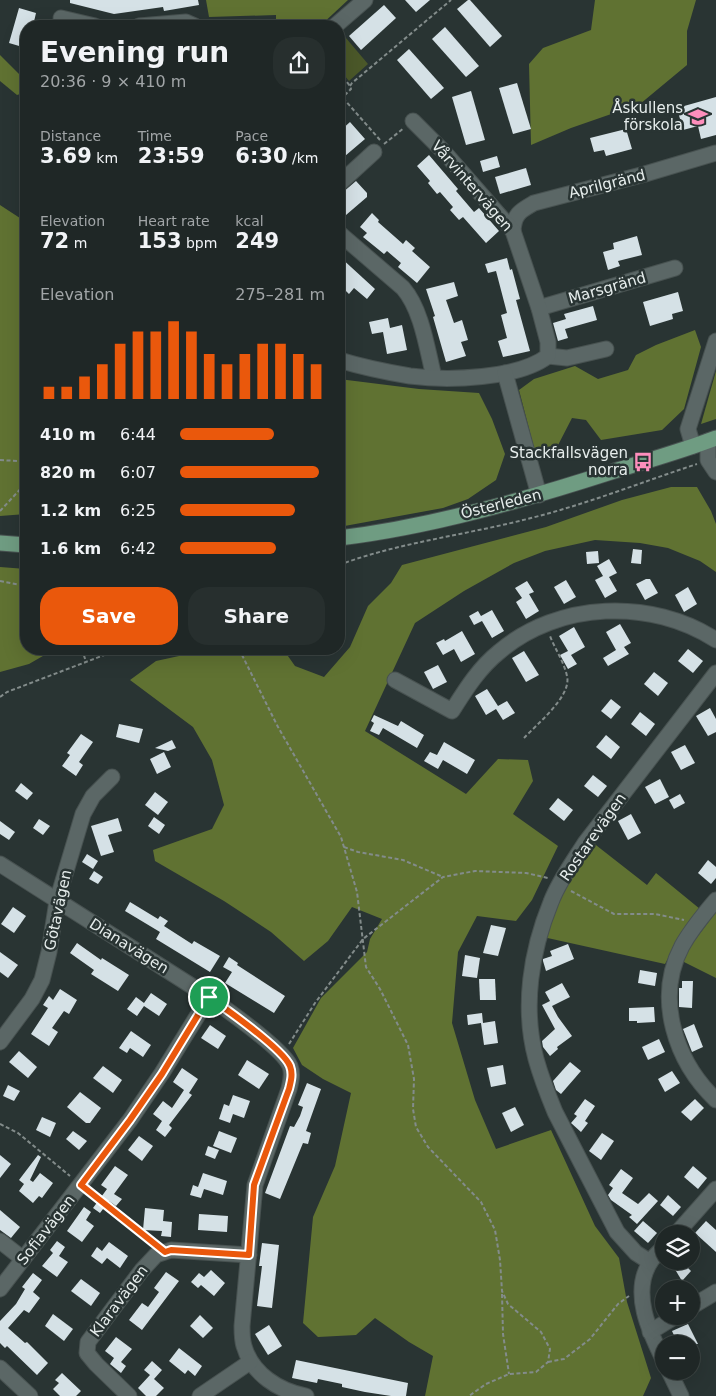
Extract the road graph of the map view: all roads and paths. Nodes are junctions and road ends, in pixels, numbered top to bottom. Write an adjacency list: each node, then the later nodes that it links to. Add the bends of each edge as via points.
1 (365, 0): 5 (street)
2 (451, 0): 7 (path)
3 (61, 18): 4 (street)
4 (70, 20)
5 (342, 20)
6 (345, 80): 7 (path)
7 (350, 86): 8 (path)
8 (345, 96)
9 (345, 101): 11 (path)
10 (413, 121): 11 (path); 14 (street, Vårvintervägen)
11 (379, 148): 13 (street)
12 (716, 154): 14 (street, Aprilgränd, via 534,203 520,211)
13 (345, 179)
14 (513, 231): 17 (street, Vårvintervägen)
15 (345, 238): 23 (street, via 412,298)
16 (675, 268): 17 (street, Marsgränd)
17 (539, 308): 20 (street, Vårvintervägen, via 548,342)
18 (716, 341): 25 (street, via 688,429)
19 (606, 349): 20 (street, via 568,358)
20 (548, 356): 22 (street, via 538,364)
21 (345, 361): 23 (street, via 388,372)
22 (505, 373): 23 (street); 31 (street)
23 (434, 377)
24 (713, 443): 25 (main road, Österleden); 29 (street, via 708,460)
25 (693, 446): 31 (main road, Österleden)
26 (0, 460): 27 (path)
27 (20, 462)
28 (696, 464): 36 (path, via 533,518)
29 (716, 472)
30 (20, 489): 32 (path)
31 (539, 495): 33 (main road, Österleden)
32 (0, 511)
33 (345, 537)
34 (0, 543): 35 (main road)
35 (20, 545)
36 (345, 563)
37 (0, 581): 38 (path)
38 (20, 585)
39 (544, 625): 40 (street, via 584,614 626,611 670,619); 46 (street, via 499,651 470,683 452,711); 48 (path, via 566,673 568,686 561,699)
40 (716, 640)
41 (84, 655): 44 (path)
42 (104, 655): 44 (path)
43 (242, 655): 50 (path)
44 (86, 662): 47 (path)
45 (716, 673): 53 (street, Rostarevägen, via 585,844)
46 (395, 680)
47 (0, 697)
48 (524, 738)
49 (112, 777): 55 (street, Götavägen, via 93,796 83,814)
50 (344, 847): 52 (path, via 403,860); 57 (path, via 358,892)
51 (0, 864): 55 (street, Dianavägen)
52 (443, 878): 53 (path, via 475,871 526,874); 57 (path)
53 (561, 882): 56 (path, via 614,914 682,918); 71 (street, Rostarevägen, via 551,901 533,957 530,1016 536,1058 556,1112 617,1232 636,1253)
54 (716, 900): 56 (street)
55 (57, 901): 58 (street, Dianavägen); 59 (street, Götavägen, via 42,980)
56 (694, 927): 61 (street, via 675,962 669,1004 686,1064)
57 (363, 939): 60 (path); 74 (path, via 366,967 408,1045 414,1079 416,1127 428,1147 481,1202 495,1230)
58 (209, 997): 60 (street, Dianavägen); 63 (street, Sofiavägen, via 162,1074)
59 (0, 1042)
60 (280, 1053): 68 (street, Dianavägen, via 292,1076 254,1185)
61 (716, 1100)
62 (0, 1124): 63 (path, via 18,1133)
63 (81, 1185): 67 (path); 70 (street, Sofiavägen)
64 (716, 1189): 65 (street)
65 (684, 1225)
66 (0, 1241): 70 (street)
67 (165, 1252): 68 (street); 86 (street, Klaravägen, via 156,1255 142,1270 88,1342 87,1353)
68 (249, 1255): 80 (street, Dianavägen, via 242,1326 243,1345)
69 (655, 1257): 71 (street)
70 (23, 1259): 73 (street, Sofiavägen)
71 (650, 1262): 72 (street)
72 (643, 1285): 78 (street, via 644,1314); 81 (path, via 618,1304 590,1339 564,1359)
73 (0, 1289)
74 (502, 1292): 81 (path, via 508,1304 541,1332 550,1349); 83 (path, via 503,1334)
75 (716, 1292): 76 (street)
76 (700, 1302)
77 (661, 1325): 78 (street)
78 (650, 1332): 79 (street)
79 (655, 1342)
80 (250, 1362): 87 (street); 88 (street, Dianavägen, via 280,1388)
81 (548, 1362): 83 (path, via 536,1372)
82 (0, 1368): 85 (street)
83 (509, 1374): 89 (path)
84 (673, 1380): 90 (street)
85 (30, 1396)
86 (129, 1396)
87 (200, 1396)
88 (306, 1396)
89 (469, 1396)
90 (681, 1396)

